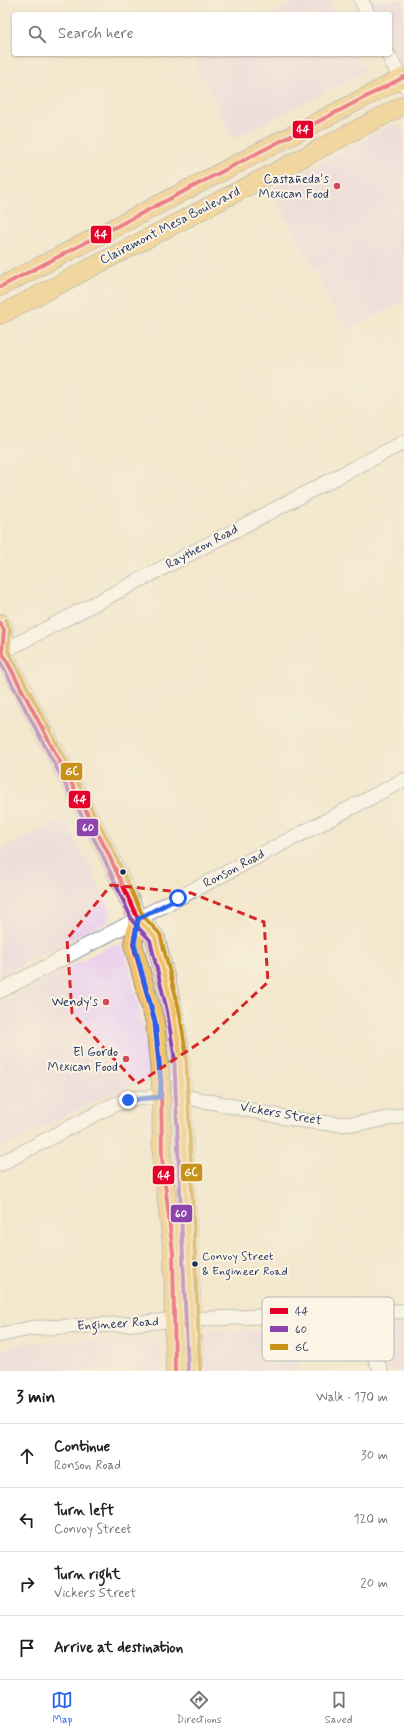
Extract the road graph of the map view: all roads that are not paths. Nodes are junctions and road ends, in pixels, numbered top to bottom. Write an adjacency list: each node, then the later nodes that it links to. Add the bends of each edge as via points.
1 (361, 0): 2 (street)
2 (367, 12)
3 (389, 56): 4 (street)
4 (403, 80): 6 (main road, Clairemont Mesa Boulevard)
5 (404, 105): 7 (main road, Clairemont Mesa Boulevard)
6 (0, 287)
7 (0, 315)
8 (404, 442): 10 (street, Raytheon Road)
9 (0, 623): 10 (main road, via 4,630)
10 (1, 652): 12 (main road, via 106,851)
11 (404, 780): 12 (street, Ronson Road)
12 (138, 919): 13 (street, Ronson Road); 14 (main road, via 134,944); 16 (main road, via 155,937 161,957 177,1029)
13 (0, 991)
14 (155, 1022): 15 (main road); 16 (main road, via 172,1084)
15 (160, 1097): 18 (street, via 135,1098 114,1105); 19 (main road, via 167,1100 172,1109 175,1121 176,1166); 24 (main road, via 162,1158 173,1253)
16 (182, 1097): 17 (street, Vickers Street, via 299,1120 352,1124); 19 (main road)
17 (404, 1115)
18 (0, 1164)
19 (185, 1176): 23 (main road)
20 (394, 1311): 21 (street, Engineer Road)
21 (404, 1311)
22 (262, 1316): 23 (street, Engineer Road)
23 (192, 1319): 24 (street, Engineer Road); 28 (main road)
24 (174, 1320): 25 (street, Engineer Road, via 32,1328); 27 (main road)
25 (0, 1335)
26 (377, 1361): 29 (street)
27 (175, 1371)
28 (194, 1371)
29 (381, 1371)

